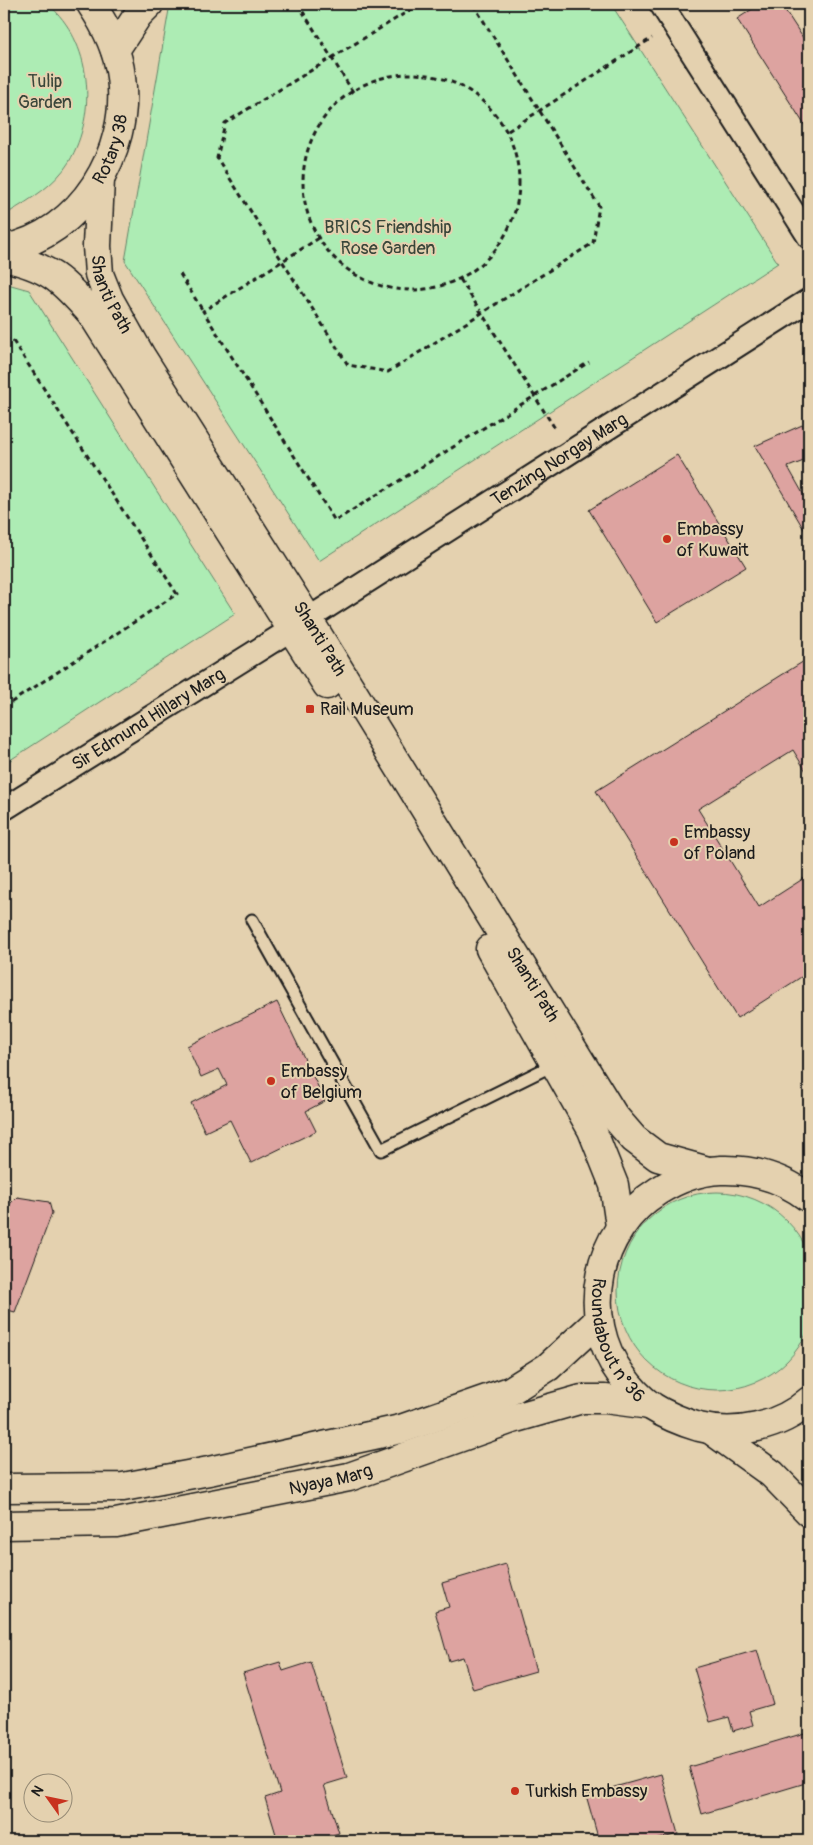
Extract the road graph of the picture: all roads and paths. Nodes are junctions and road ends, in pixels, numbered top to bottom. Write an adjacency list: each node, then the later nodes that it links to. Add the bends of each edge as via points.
1 (91, 4): 8 (main road, Rotary 38)
2 (149, 4): 8 (main road)
3 (298, 4): 9 (path)
4 (420, 4): 9 (path)
5 (473, 4): 11 (path)
6 (661, 4): 7 (street)
7 (673, 25): 11 (path); 14 (street)
8 (115, 50): 13 (main road, Rotary 38, via 123,103 120,130)
9 (332, 58): 10 (path); 18 (path, via 225,123 217,158)
10 (353, 92): 12 (path, via 363,85 404,74 425,74 445,79 482,100); 15 (path, via 330,111 318,128 304,168 303,190 307,211)
11 (540, 110): 12 (path); 23 (path, via 599,206 593,244)
12 (508, 131): 20 (path, via 519,173 514,215 493,252 478,268)
13 (100, 179): 16 (main road, Rotary 38, via 80,204 50,230); 28 (main road, Shanti Path, via 98,264 109,300)
14 (809, 237)
15 (319, 238): 18 (path); 20 (path, via 340,264 377,285 419,290)
16 (4, 249)
17 (4, 257): 28 (main road, Shanti Path, via 52,274 92,314)
18 (282, 262): 22 (path); 23 (path, via 348,365 388,372)
19 (180, 274): 22 (path)
20 (460, 278): 23 (path)
21 (809, 300): 27 (street, Tenzing Norgay Marg)
22 (203, 311): 26 (path, via 335,521)
23 (481, 313): 26 (path)
24 (4, 339): 29 (path, via 13,341 177,594)
25 (588, 362): 26 (path)
26 (534, 396): 27 (path)
27 (570, 452): 28 (street, Tenzing Norgay Marg)
28 (300, 624): 30 (street, Sir Edmund Hillary Marg); 32 (main road, Shanti Path); 33 (main road, Shanti Path, via 614,1116 634,1139 658,1157)
29 (4, 707)
30 (4, 809)
31 (252, 920): 32 (lane, via 381,1150)
32 (555, 1064): 35 (main road, Shanti Path, via 606,1162 614,1185)
33 (708, 1171): 34 (main road, Roundabout n°36, via 739,1170 769,1176); 35 (main road, Roundabout n°36, via 666,1186 644,1200)
34 (805, 1191)
35 (620, 1226): 36 (main road, Roundabout n°36, via 608,1248 601,1272 597,1296)
36 (599, 1320): 38 (main road, Roundabout n°36, via 605,1345 616,1368); 40 (main road, Nyaya Marg, via 548,1366 510,1391 401,1429 123,1487)
37 (809, 1401): 39 (main road, Roundabout n°36, via 782,1419 759,1427)
38 (650, 1405): 39 (main road, Roundabout n°36, via 679,1422); 42 (main road, Nyaya Marg, via 582,1399 512,1419 349,1477 116,1523)
39 (711, 1430): 41 (main road, via 772,1474)
40 (4, 1488)
41 (809, 1512)
42 (4, 1525)

